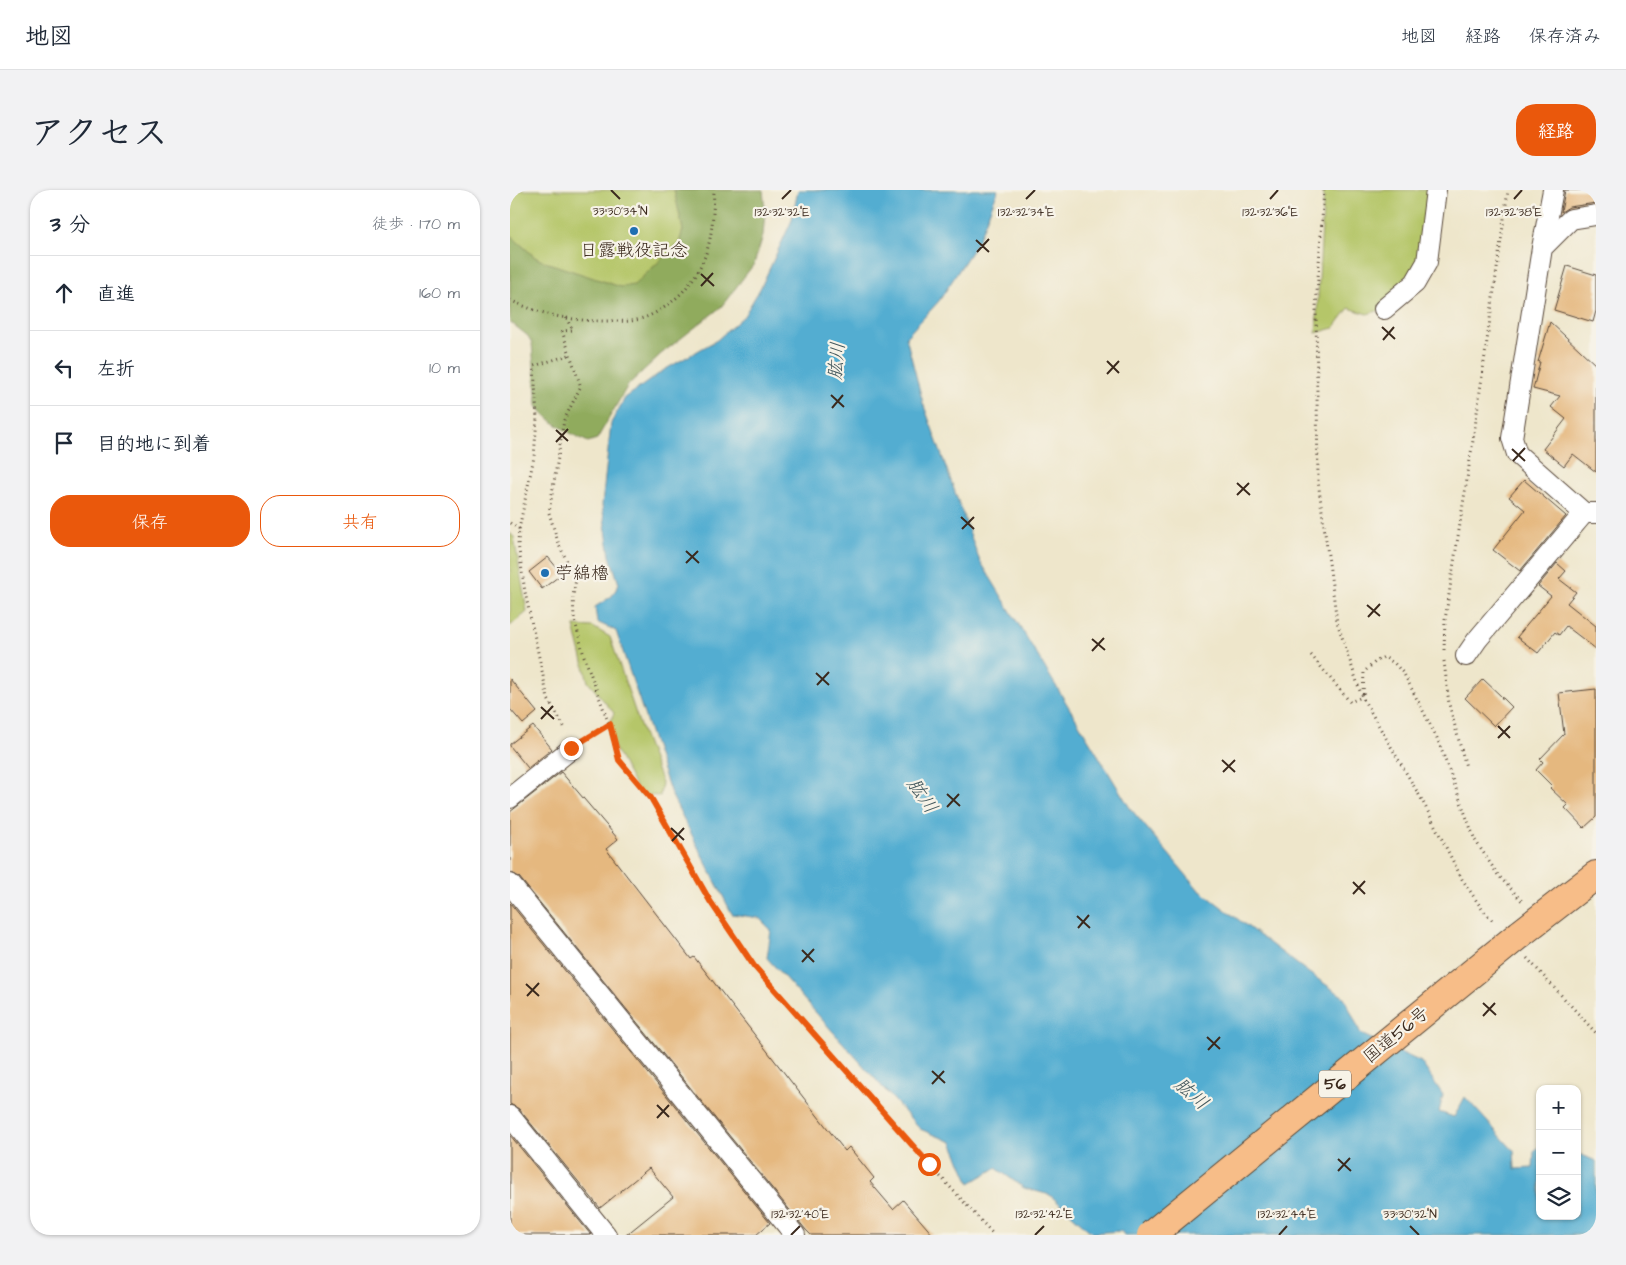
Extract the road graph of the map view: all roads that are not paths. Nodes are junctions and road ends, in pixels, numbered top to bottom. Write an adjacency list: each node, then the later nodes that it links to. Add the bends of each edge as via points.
1 (1436, 190): 5 (street, via 1427,262 1415,283)
2 (1553, 190): 4 (street)
3 (1596, 215): 4 (street, via 1571,219)
4 (1542, 248): 6 (street, via 1512,438 1517,454)
5 (1384, 309)
6 (1590, 513): 7 (street)
7 (1466, 656)
8 (570, 742): 9 (street)
9 (510, 798)
10 (1596, 875): 15 (highway, 国道56号 / 56, bridge)
11 (510, 884): 14 (street)
12 (510, 1116): 13 (street)
13 (606, 1235)
14 (795, 1235)
15 (1151, 1235)

